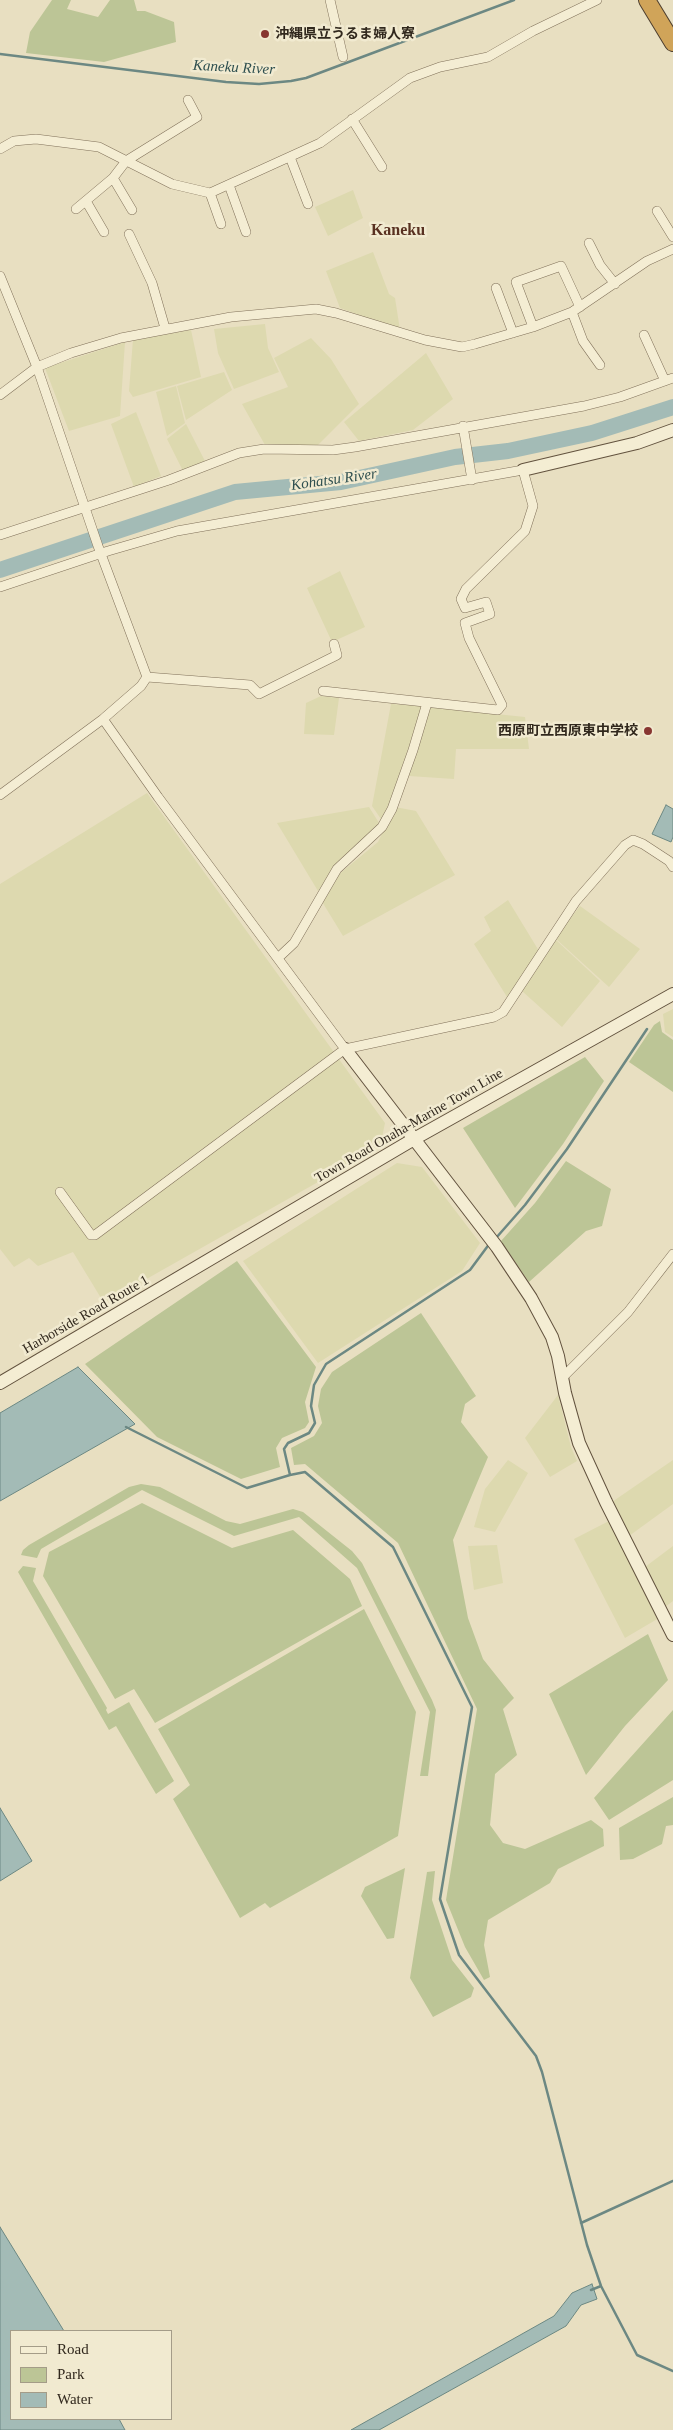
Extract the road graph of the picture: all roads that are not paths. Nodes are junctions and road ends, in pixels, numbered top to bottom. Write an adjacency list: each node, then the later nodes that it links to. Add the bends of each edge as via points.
1 (330, 0): 5 (street)
2 (596, 0): 7 (street, via 488,57 440,67 410,78)
3 (647, 0): 4 (highway)
4 (673, 42)
5 (343, 58)
6 (188, 100): 10 (street, via 197,116)
7 (352, 119): 9 (street, via 320,144); 11 (street)
8 (0, 149): 10 (street, via 14,141 62,141 99,147)
9 (290, 157): 13 (street); 16 (street)
10 (126, 161): 12 (street); 14 (street, via 172,184)
11 (382, 167)
12 (114, 178): 15 (street); 18 (street)
13 (229, 185): 14 (street); 22 (street)
14 (210, 193): 20 (street)
15 (86, 201): 17 (street); 21 (street)
16 (308, 204)
17 (76, 209)
18 (132, 210)
19 (657, 212): 24 (street)
20 (220, 224)
21 (104, 232)
22 (246, 232)
23 (129, 234): 32 (street, via 152,282)
24 (673, 237)
25 (589, 243): 28 (street, via 600,266)
26 (673, 249): 28 (street, via 647,261)
27 (0, 276): 36 (street)
28 (615, 284): 30 (street)
29 (496, 288): 33 (street)
30 (576, 310): 31 (street); 31 (street, via 560,266 516,282); 35 (street, via 583,341)
31 (533, 327): 33 (street)
32 (165, 328): 33 (street, via 231,317 316,309 425,340 462,347); 36 (street, via 99,344)
33 (513, 333)
34 (644, 335): 37 (street)
35 (600, 365)
36 (37, 367): 38 (street); 43 (street)
37 (669, 379): 39 (street, via 584,406)
38 (0, 395)
39 (463, 429): 42 (street); 43 (street, via 345,448 239,453 178,477)
40 (673, 430): 41 (street, via 637,444)
41 (523, 470): 42 (street); 50 (street, via 533,506 525,531 466,589 461,599 465,608 486,602 490,614 465,623 469,638 502,705 498,710)
42 (472, 476): 45 (street, via 177,531)
43 (84, 507): 44 (street); 45 (street)
44 (0, 535)
45 (99, 550): 46 (street); 48 (street)
46 (0, 587)
47 (334, 644): 48 (street, via 337,655 259,694 250,684)
48 (147, 677): 51 (street)
49 (323, 691): 50 (street)
50 (427, 703): 54 (street, via 414,750 382,827 337,869 294,943)
51 (103, 719): 52 (street); 54 (street)
52 (0, 795)
53 (673, 867): 56 (street, via 643,844 633,840 626,845 576,902 503,1012 494,1017)
54 (278, 958): 56 (street)
55 (673, 994): 57 (street, Town Road Onaha-Marine Town Line)
56 (345, 1049): 57 (street); 58 (street, via 95,1235)
57 (414, 1139): 60 (street, Town Road Onaha-Marine Town Line); 61 (street, via 493,1242 531,1298 552,1337)
58 (60, 1192)
59 (673, 1254): 61 (street, via 628,1312)
60 (162, 1288): 62 (street, Harborside Road Route 1)
61 (563, 1377): 63 (street, via 579,1443)
62 (0, 1383)
63 (673, 1635)

